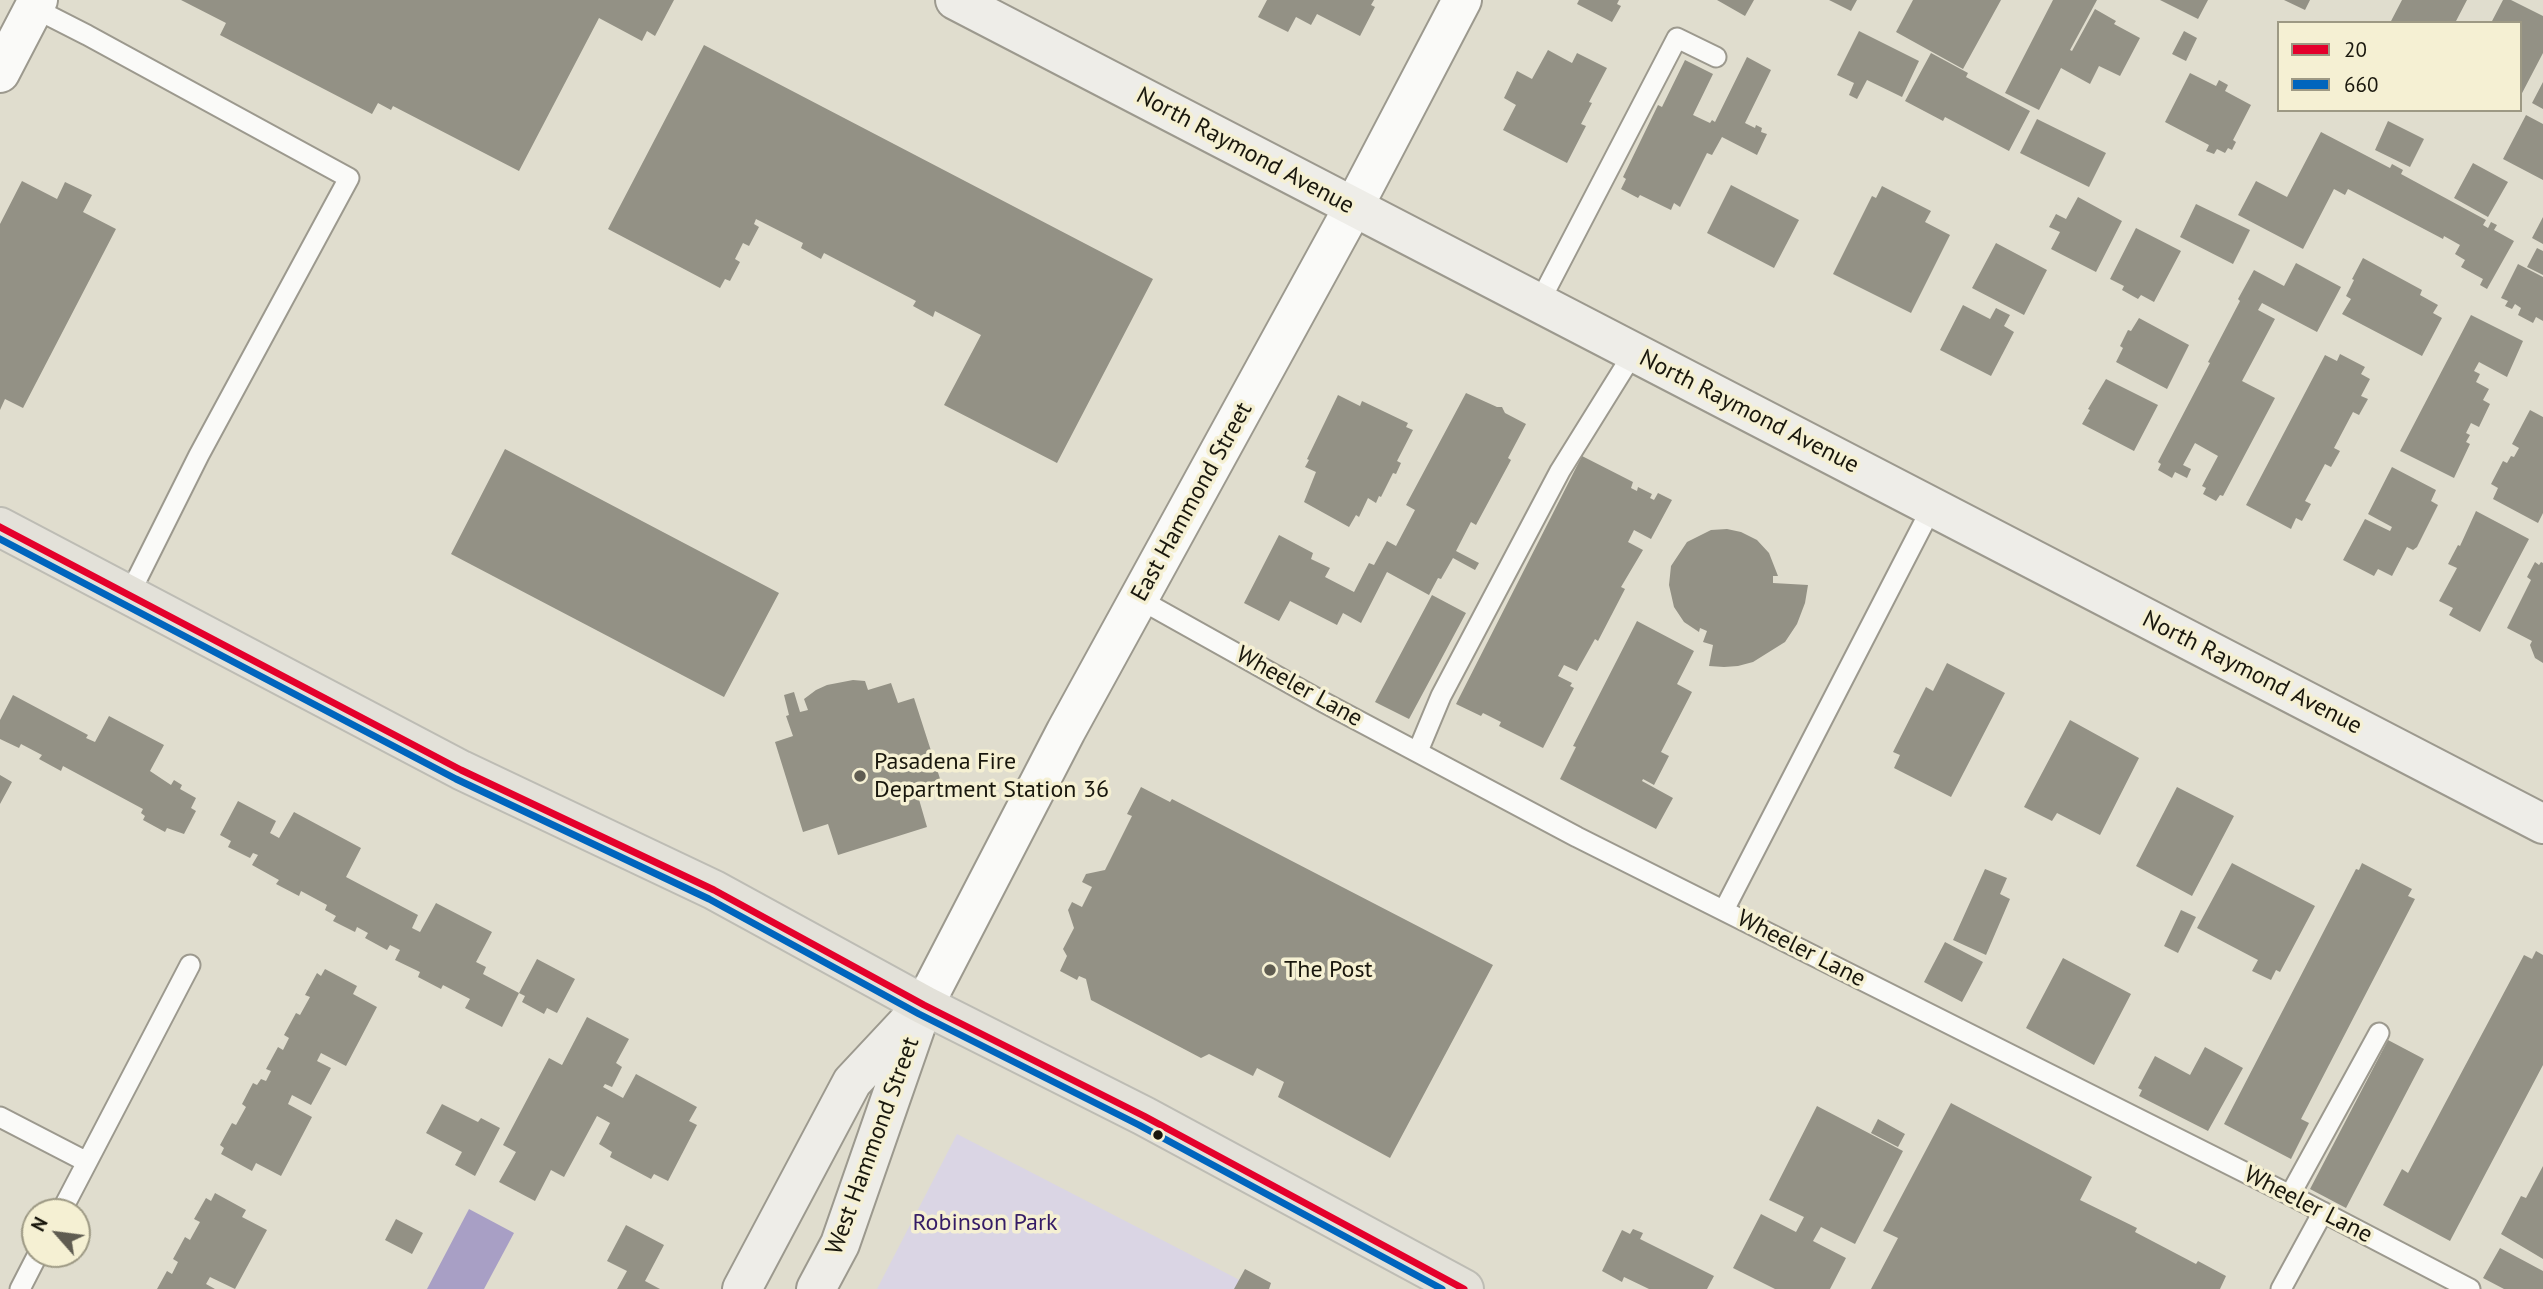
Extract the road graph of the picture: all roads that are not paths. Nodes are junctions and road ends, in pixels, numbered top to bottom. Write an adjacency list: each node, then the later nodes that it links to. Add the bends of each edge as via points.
1 (955, 0): 6 (street, North Raymond Avenue)
2 (1462, 0): 6 (street, East Hammond Street)
3 (23, 17): 5 (street); 11 (lane, via 87,34 349,178)
4 (1716, 57): 7 (lane, via 1677,38)
5 (0, 73)
6 (1353, 208): 7 (street, North Raymond Avenue); 12 (street, East Hammond Street)
7 (1539, 303): 8 (street, North Raymond Avenue)
8 (1634, 352): 9 (street, North Raymond Avenue); 13 (lane, via 1560,471 1441,696)
9 (1931, 507): 14 (street, North Raymond Avenue); 15 (lane)
10 (0, 527): 11 (main road)
11 (129, 595): 17 (main road, via 461,770 714,890)
12 (1139, 599): 13 (lane, Wheeler Lane); 17 (street, East Hammond Street)
13 (1418, 751): 15 (lane, Wheeler Lane)
14 (2543, 824)
15 (1724, 910): 21 (lane, Wheeler Lane)
16 (190, 965): 20 (lane)
17 (924, 1005): 26 (street, West Hammond Street, via 852,1082); 27 (street, West Hammond Street, via 840,1244); 28 (main road, via 1144,1116)
18 (2379, 1033): 21 (lane)
19 (0, 1117): 20 (lane)
20 (87, 1162): 22 (lane)
21 (2290, 1195): 23 (lane, Wheeler Lane)
22 (68, 1198)
23 (2322, 1212): 29 (lane); 30 (lane, Wheeler Lane)
24 (31, 1268): 25 (lane)
25 (20, 1289)
26 (742, 1289)
27 (816, 1289)
28 (1464, 1289)
29 (2281, 1289)
30 (2470, 1289)

